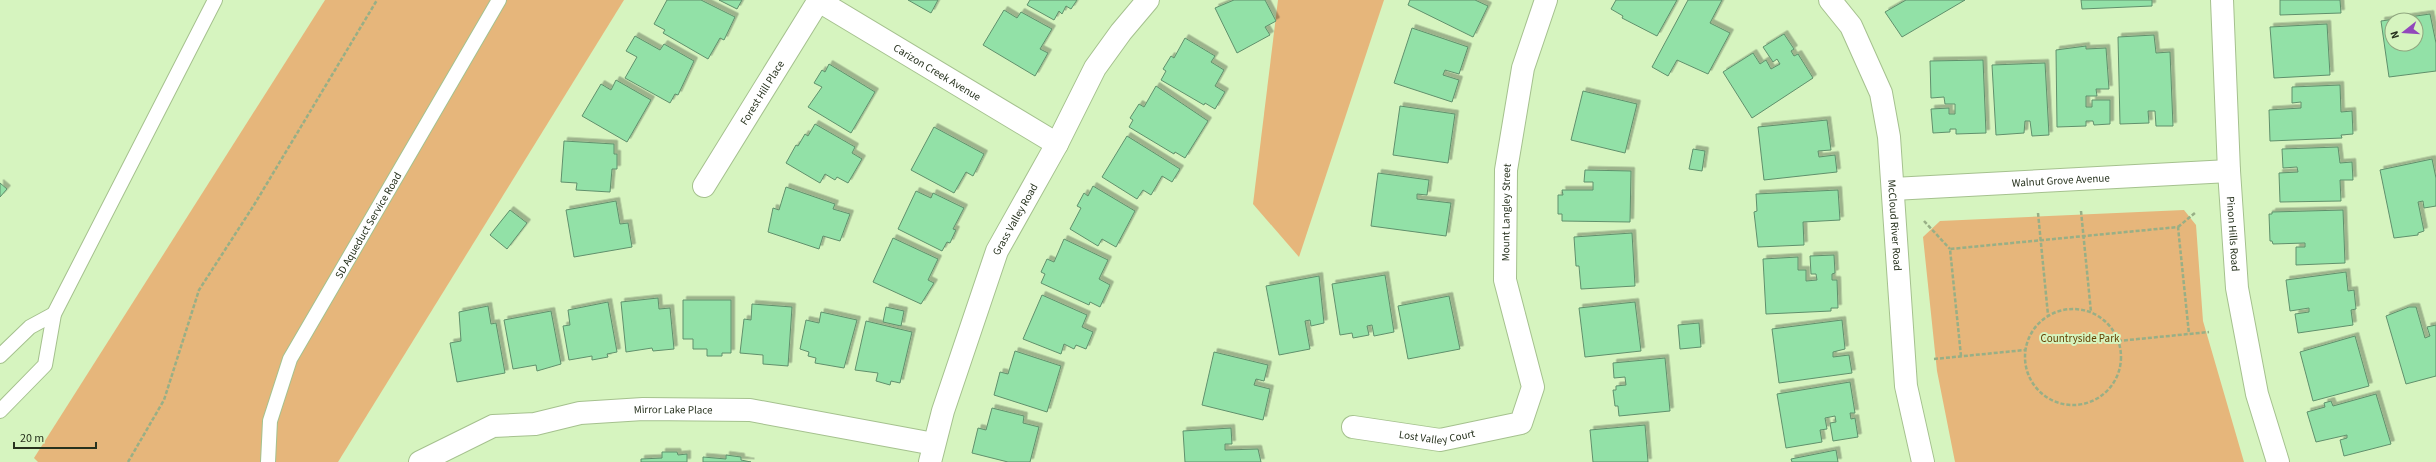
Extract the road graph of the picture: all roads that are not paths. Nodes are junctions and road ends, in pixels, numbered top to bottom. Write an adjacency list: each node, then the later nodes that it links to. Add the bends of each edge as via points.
1 (215, 0): 12 (lane)
2 (499, 0): 18 (lane, SD Aqueduct Service Road, via 290,359 270,421)
3 (819, 0): 8 (street, Carizon Creek Avenue); 10 (street, Forest Hill Place)
4 (1148, 0): 8 (street, Grass Valley Road, via 1095,68)
5 (1546, 0): 15 (street, Mount Langley Street, via 1523,68 1506,170 1505,280 1533,387)
6 (1830, 0): 11 (street, McCloud River Road, via 1851,26 1881,93 1889,137)
7 (2222, 0): 9 (street, Pinon Hills Road)
8 (1056, 144): 17 (street, Grass Valley Road, via 997,251)
9 (2229, 171): 11 (street, Walnut Grove Avenue); 21 (street, Pinon Hills Road, via 2237,288 2257,394)
10 (704, 186)
11 (1893, 189): 20 (street, McCloud River Road, via 1906,386)
12 (54, 314): 13 (lane, via 30,327); 14 (lane, via 45,365)
13 (0, 356)
14 (0, 411)
15 (1521, 423): 16 (street, Lost Valley Court, via 1440,440)
16 (1353, 427)
17 (932, 453): 19 (street, Mirror Lake Place, via 750,410 642,409 580,412 535,424 493,426)
18 (268, 462)
19 (420, 462)
20 (1923, 462)
21 (2278, 462)

